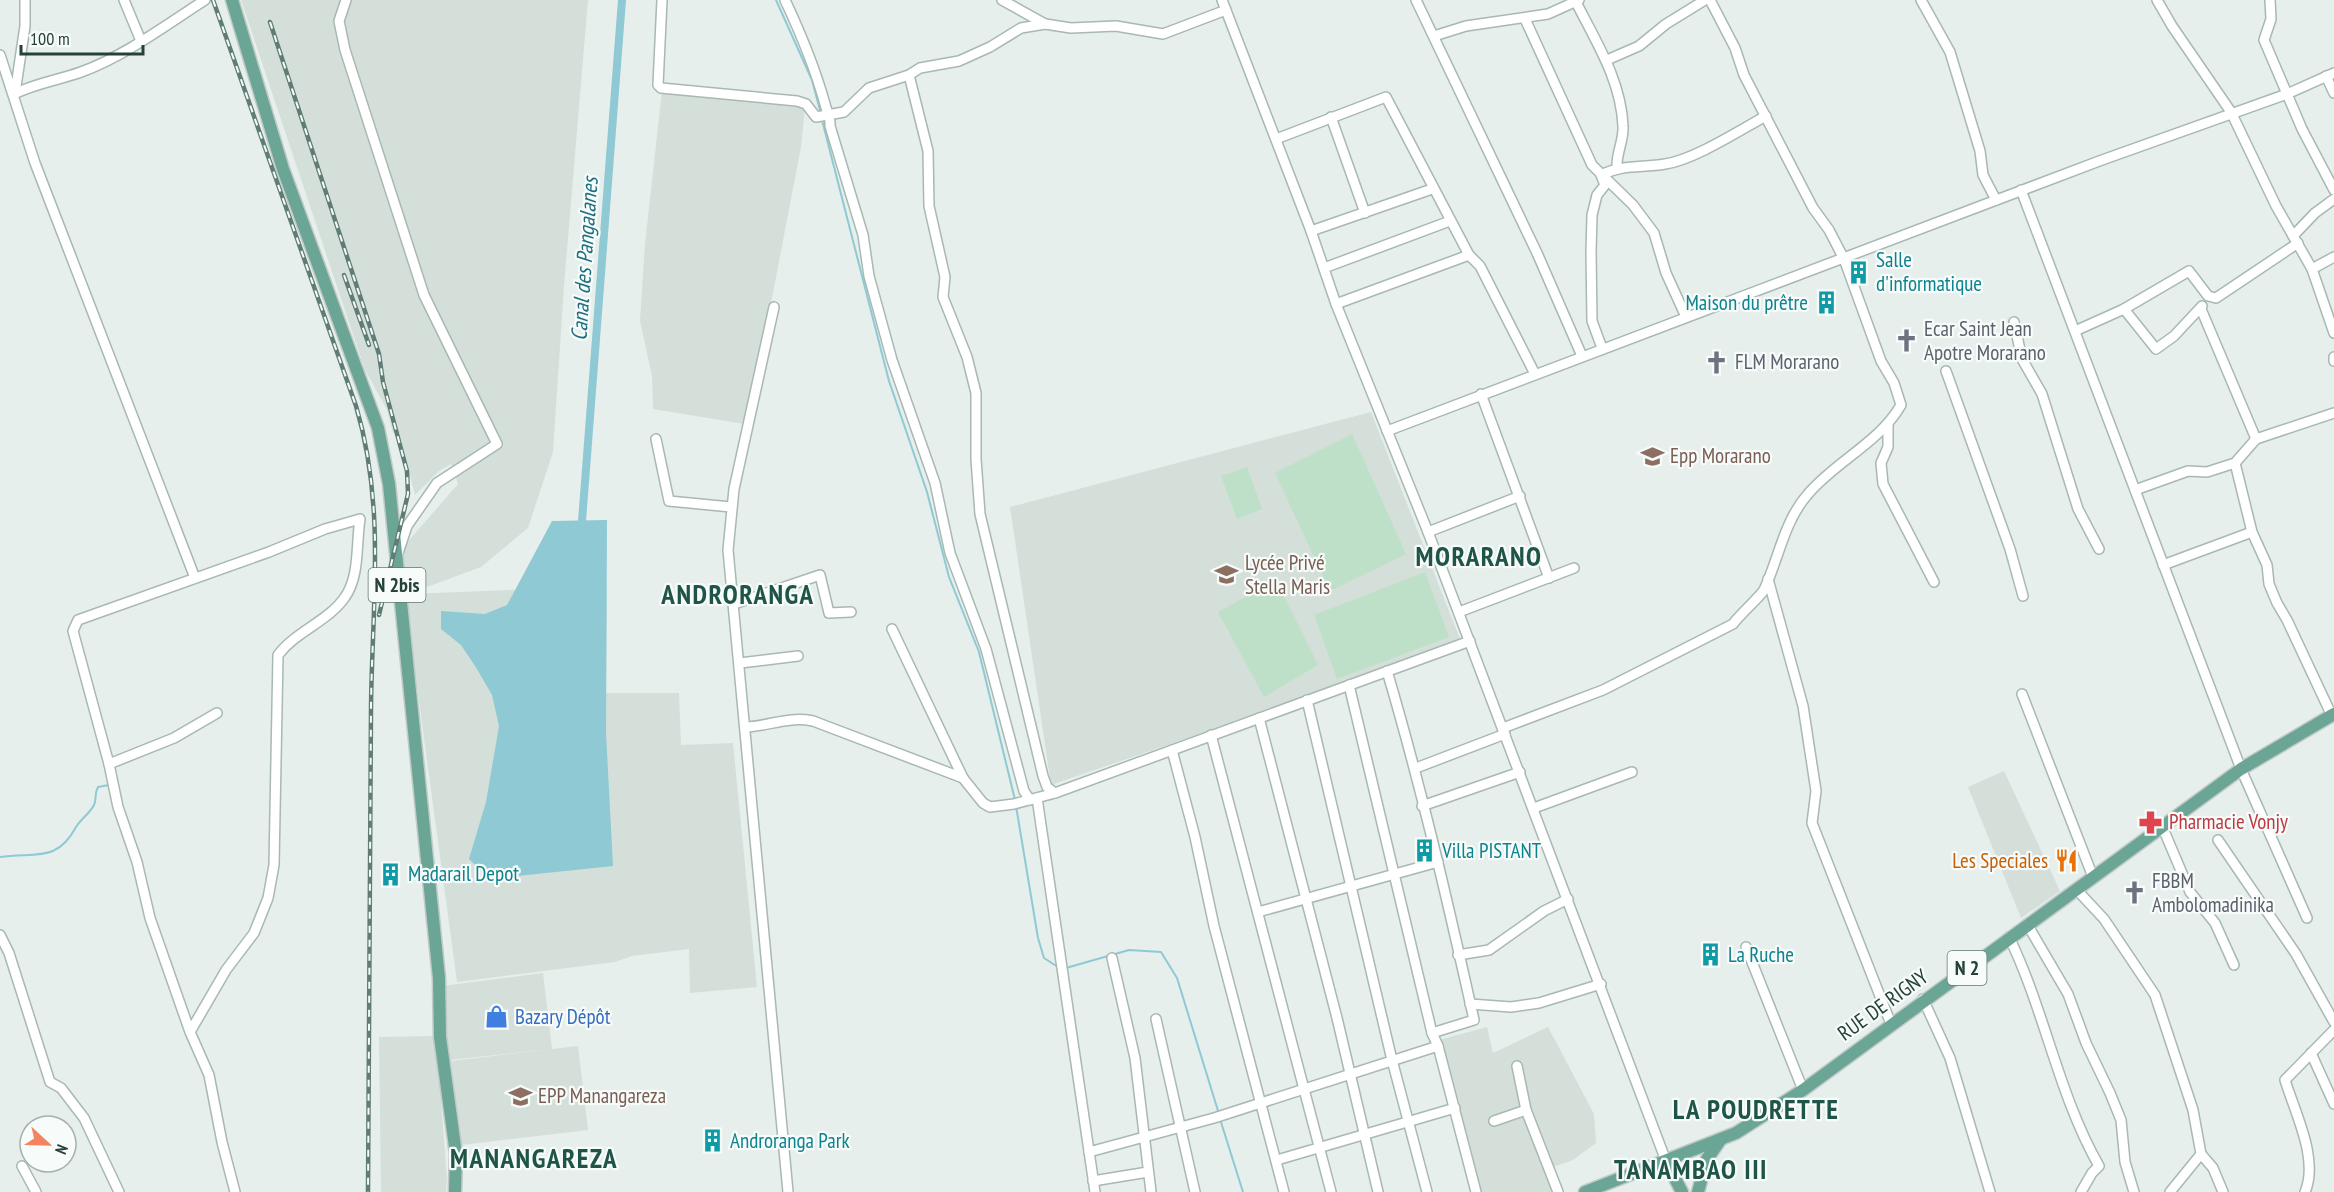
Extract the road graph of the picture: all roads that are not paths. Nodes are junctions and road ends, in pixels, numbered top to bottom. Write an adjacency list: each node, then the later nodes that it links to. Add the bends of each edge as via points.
1 (25, 0): 26 (street, via 26,26)
2 (124, 0): 20 (street)
3 (206, 0): 20 (street)
4 (232, 0): 75 (main road, N 2bis, via 283,169 378,428 389,484)
5 (346, 0): 75 (street, via 339,21 345,50 424,295 497,444 436,483 407,526)
6 (662, 0): 30 (street, via 658,85 661,88 797,101 806,104 816,117)
7 (785, 0): 30 (street, via 819,81)
8 (1002, 0): 18 (street)
9 (1222, 0): 16 (street)
10 (1416, 0): 19 (street)
11 (1707, 0): 22 (street, via 1666,24 1639,46); 29 (street)
12 (1921, 0): 38 (street, via 1950,52 1980,151 1983,175)
13 (2157, 0): 28 (street)
14 (2270, 0): 27 (street, via 2271,19 2264,40)
15 (1578, 1): 17 (street); 22 (street)
16 (1226, 10): 18 (street, via 1164,34 1116,26 1071,28); 32 (street)
17 (1525, 19): 19 (street, via 1466,26); 34 (street, via 1585,151)
18 (1045, 24): 23 (street, via 1021,28 959,61 920,68)
19 (1434, 36): 59 (street)
20 (141, 41): 26 (street, via 82,72)
21 (0, 55): 26 (street)
22 (1607, 60): 33 (street, via 1622,105 1623,130)
23 (909, 75): 30 (street, via 869,88 844,112); 107 (street, via 928,151 930,206 945,277 943,297 967,357 976,393 980,514 1043,776 1047,787)
24 (2330, 75): 25 (street); 27 (street)
25 (2334, 93)
26 (15, 94): 78 (street, via 35,163)
27 (2286, 94): 28 (street); 37 (street)
28 (2231, 112): 36 (street); 43 (street)
29 (1766, 116): 33 (street, via 1704,150 1666,164); 46 (street)
30 (826, 117): 108 (street, via 863,235 869,276 892,360 935,483 950,553 986,649 1024,791)
31 (1331, 117): 32 (street); 35 (street, via 1386,97); 40 (street)
32 (1276, 139): 42 (street)
33 (1617, 167): 34 (street)
34 (1601, 175): 54 (street, via 1633,205 1654,233 1666,273); 58 (street, via 1605,184 1597,195 1592,215 1591,252 1592,321)
35 (1432, 189): 40 (street); 41 (street)
36 (2021, 190): 38 (street); 56 (street)
37 (2334, 190)
38 (1996, 200): 46 (street)
39 (2334, 200): 43 (street, via 2315,213)
40 (1365, 213): 42 (street)
41 (1450, 221): 44 (street); 47 (street)
42 (1311, 231): 47 (street)
43 (2296, 240): 48 (street); 49 (street, via 2216,298)
44 (1469, 255): 50 (street); 61 (street, via 1480,266)
45 (2334, 257): 48 (street)
46 (1844, 260): 54 (street); 64 (street, via 1881,361 1901,398 1901,405)
47 (1324, 268): 50 (street)
48 (2312, 269): 57 (street)
49 (2208, 296): 52 (street, via 2189,271); 53 (street)
50 (1336, 304): 65 (street)
51 (774, 307): 71 (street)
52 (2124, 309): 53 (street, via 2156,349); 56 (street)
53 (2201, 309): 67 (street)
54 (1686, 317): 58 (street)
55 (2014, 322): 74 (street, via 2022,359 2042,394 2078,509)
56 (2075, 331): 69 (street)
57 (2334, 333)
58 (1602, 348): 59 (street)
59 (1582, 356): 61 (street)
60 (1946, 371): 82 (street)
61 (1535, 374): 62 (street)
62 (1481, 394): 65 (street); 70 (street)
63 (2334, 413): 67 (street)
64 (1888, 425): 80 (street, via 1808,493 1792,518); 81 (street, via 1888,447 1881,463 1883,484)
65 (1387, 431): 72 (street)
66 (656, 439): 71 (street, via 669,501)
67 (2256, 439): 68 (street)
68 (2235, 463): 69 (street, via 2207,472 2188,471); 73 (street)
69 (2134, 490): 76 (street)
70 (1520, 496): 72 (street); 79 (street)
71 (731, 507): 83 (street, via 728,550)
72 (1428, 532): 85 (street)
73 (2252, 532): 76 (street); 95 (street, via 2267,565 2277,603)
74 (2099, 549)
75 (395, 561): 166 (main road, N 2bis, via 438,978 440,1037 456,1154)
76 (2163, 565): 103 (street)
77 (1574, 568): 79 (street)
78 (195, 578): 101 (street, via 78,620 73,631); 136 (street, via 360,519 354,576 345,597 278,655 274,865 268,898 254,933 226,970)
79 (1549, 578): 85 (street)
80 (1768, 579): 98 (street, via 1762,592 1733,624 1603,690); 134 (street, via 1803,706 1816,792 1812,824)
81 (1934, 582)
82 (2023, 596)
83 (734, 604): 84 (street, via 820,575 829,613); 89 (street)
84 (851, 612)
85 (1459, 612): 87 (street)
86 (892, 629): 106 (street)
87 (1470, 641): 90 (street); 98 (street)
88 (798, 656): 89 (street)
89 (740, 663): 97 (street)
90 (1387, 671): 91 (street); 102 (street)
91 (1348, 685): 93 (street); 114 (street)
92 (2022, 694): 115 (street)
93 (1308, 700): 96 (street); 116 (street)
94 (216, 713): 101 (street, via 174,738)
95 (2333, 715): 103 (main road, RUE DE RIGNY / N 2)
96 (1259, 718): 99 (street); 118 (street)
97 (746, 727): 106 (street, via 797,718 813,721); 167 (street)
98 (1504, 731): 102 (street); 104 (street)
99 (1211, 735): 100 (street); 120 (street)
100 (1173, 750): 107 (street); 145 (street)
101 (109, 764): 136 (street, via 150,918)
102 (1416, 768): 109 (street)
103 (2241, 769): 111 (main road, RUE DE RIGNY / N 2); 121 (street)
104 (1520, 772): 109 (street); 110 (street)
105 (1632, 772): 110 (street)
106 (963, 778): 108 (street, via 990,807)
107 (1055, 793): 108 (street)
108 (1031, 800): 156 (street, via 1060,957)
109 (1422, 806): 113 (street)
110 (1534, 808): 119 (street)
111 (2162, 826): 115 (main road, RUE DE RIGNY / N 2); 128 (street, via 2190,892 2215,923)
112 (2218, 840): 133 (street, via 2296,954)
113 (1438, 862): 114 (street); 126 (street)
114 (1393, 875): 116 (street); 137 (street)
115 (2093, 877): 117 (main road, RUE DE RIGNY / N 2)
116 (1351, 886): 118 (street); 140 (street)
117 (2076, 889): 122 (main road, RUE DE RIGNY / N 2); 157 (street, via 2104,919 2156,995 2193,1110)
118 (1307, 898): 120 (street); 142 (street)
119 (1568, 898): 126 (street, via 1490,950); 129 (street)
120 (1258, 912): 143 (street)
121 (2307, 918)
122 (2027, 924): 124 (main road, RUE DE RIGNY / N 2); 182 (street, via 2068,994 2121,1120 2125,1162)
123 (0, 935): 164 (street, via 50,1082 61,1088 84,1118)
124 (2009, 938): 130 (main road, RUE DE RIGNY / N 2); 181 (street, via 2027,974 2038,1016 2072,1107 2099,1166)
125 (1746, 947): 144 (street)
126 (1458, 955): 131 (street)
127 (1112, 958): 153 (street, via 1135,1058)
128 (2234, 965)
129 (1601, 984): 131 (street, via 1539,1003 1511,1007); 159 (street)
130 (1923, 999): 134 (main road, RUE DE RIGNY / N 2); 180 (street, via 1950,1058)
131 (1470, 1004): 137 (street, via 1474,1020)
132 (1156, 1019): 151 (street)
133 (2334, 1022)
134 (1892, 1024): 144 (main road, RUE DE RIGNY / N 2)
135 (2334, 1030): 139 (street)
136 (190, 1032): 165 (street, via 209,1075)
137 (1432, 1033): 138 (street)
138 (1438, 1046): 140 (street); 147 (street)
139 (2311, 1053): 146 (street); 185 (street, via 2285,1080 2306,1148 2311,1179)
140 (1392, 1060): 142 (street); 149 (street)
141 (1517, 1066): 148 (street)
142 (1350, 1072): 143 (street); 152 (street)
143 (1304, 1088): 145 (street); 155 (street)
144 (1803, 1090): 154 (main road, RUE DE RIGNY / N 2, via 1747,1127)
145 (1261, 1103): 151 (street); 158 (street)
146 (2334, 1104)
147 (1455, 1108): 149 (street); 175 (street)
148 (1526, 1110): 150 (street); 176 (street)
149 (1408, 1121): 152 (street); 174 (street)
150 (1494, 1121)
151 (1181, 1128): 153 (street); 170 (street)
152 (1366, 1133): 155 (street); 173 (street)
153 (1143, 1138): 156 (street); 160 (street)
154 (1721, 1139): 159 (main road, RUE DE RIGNY / N 2); 179 (main road, via 1707,1160)
155 (1320, 1148): 158 (street); 172 (street)
156 (1089, 1152): 162 (street)
157 (2201, 1154): 183 (street); 184 (street, via 2213,1168)
158 (1277, 1160): 171 (street)
159 (1666, 1161): 177 (main road, RUE DE RIGNY / N 2); 178 (main road)
160 (1148, 1172): 162 (street); 169 (street)
161 (26, 1174): 163 (street)
162 (1093, 1181): 168 (street)
163 (36, 1192)
164 (119, 1192)
165 (235, 1192)
166 (455, 1192)
167 (788, 1192)
168 (1095, 1192)
169 (1151, 1192)
170 (1196, 1192)
171 (1284, 1192)
172 (1331, 1192)
173 (1378, 1192)
174 (1427, 1192)
175 (1476, 1192)
176 (1558, 1192)
177 (1585, 1192)
178 (1682, 1192)
179 (1698, 1192)
180 (1990, 1192)
181 (2081, 1192)
182 (2134, 1192)
183 (2170, 1192)
184 (2223, 1192)
185 (2305, 1192)

